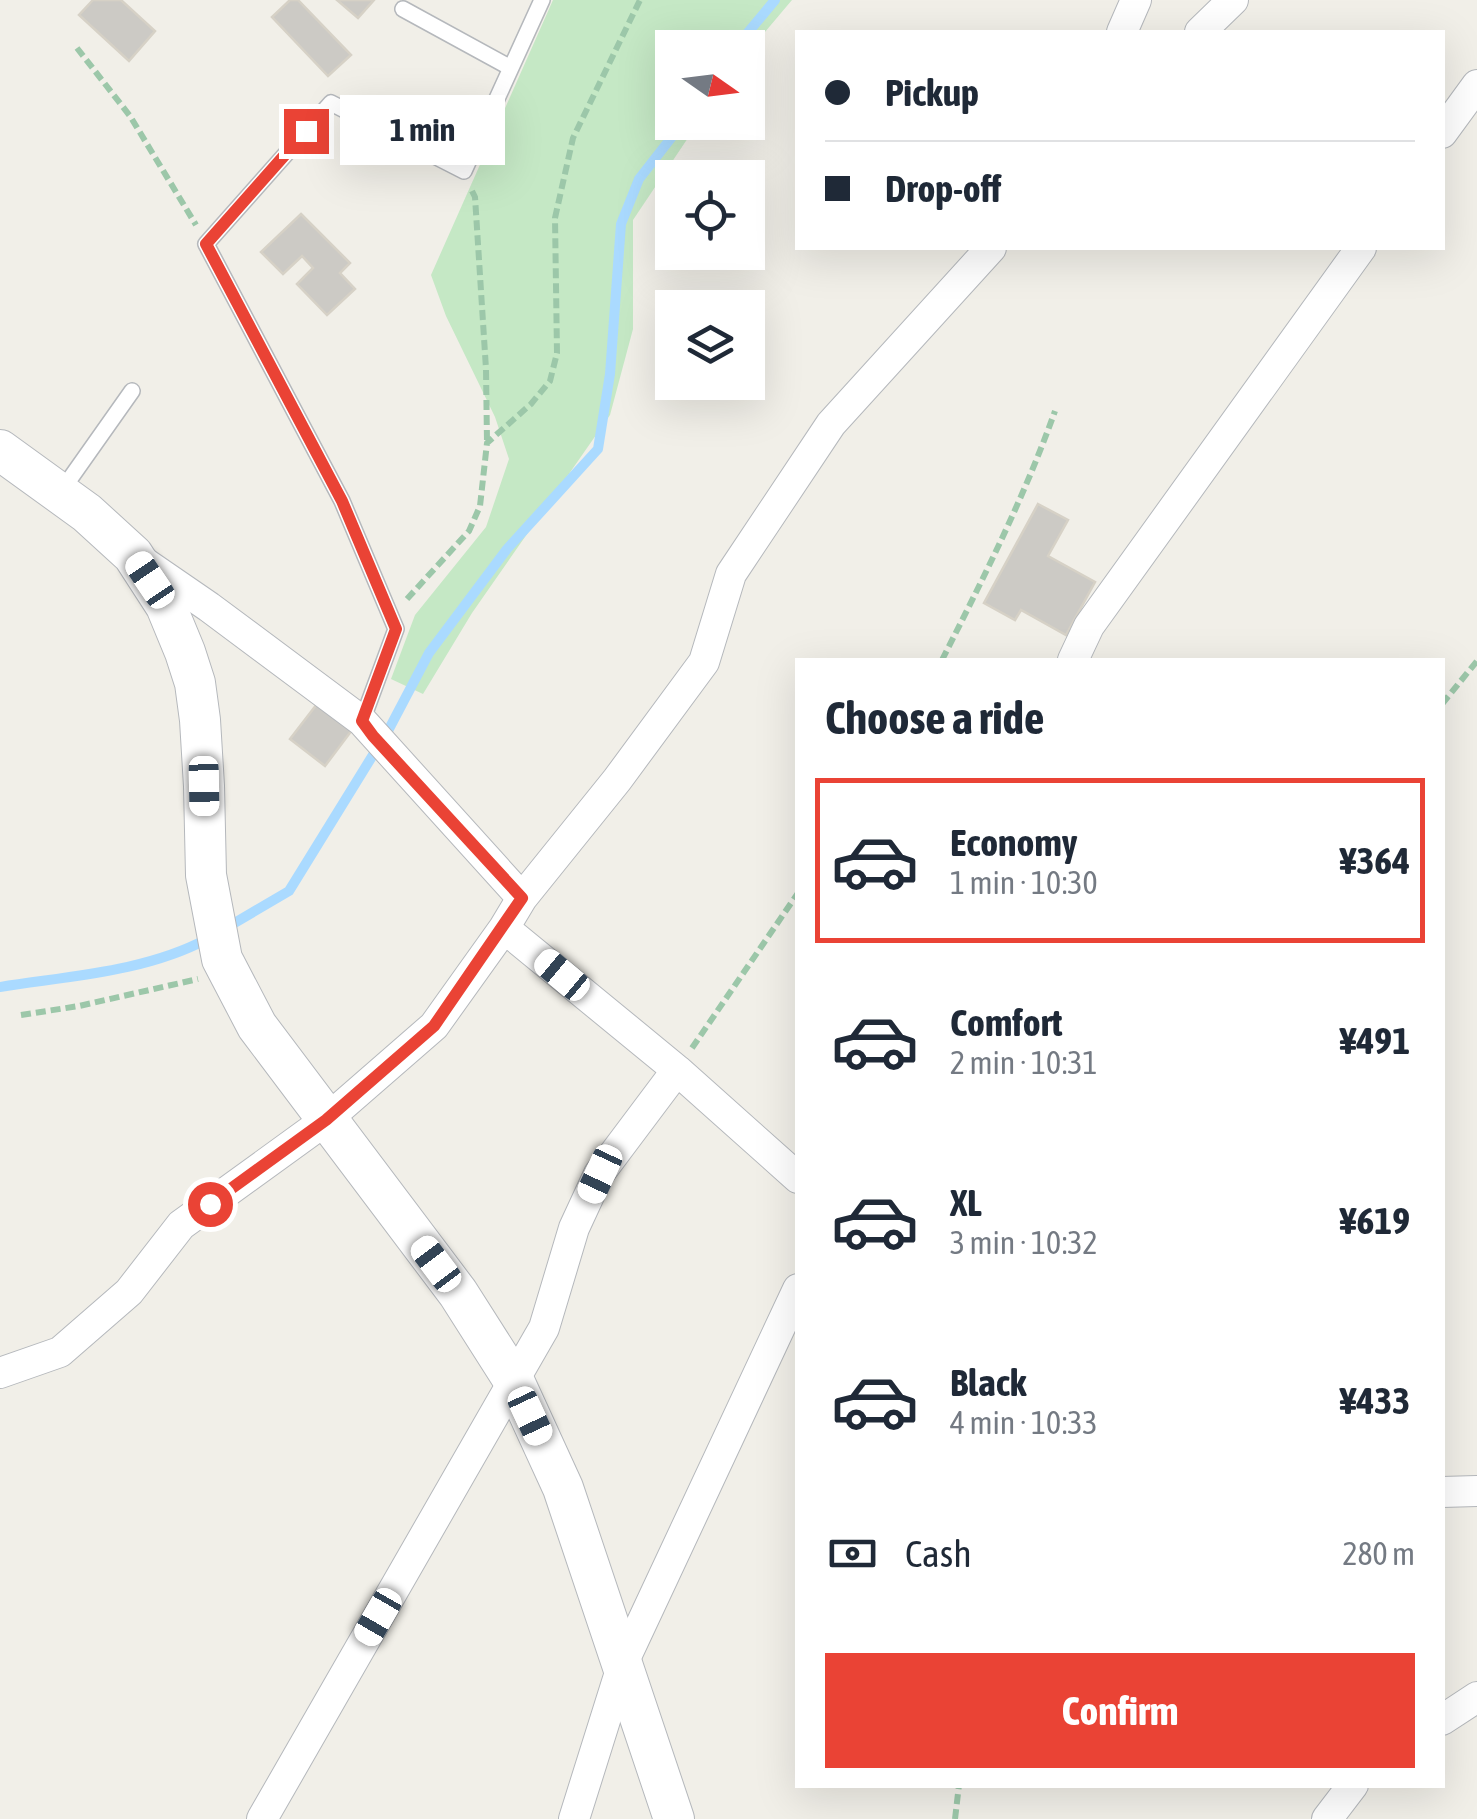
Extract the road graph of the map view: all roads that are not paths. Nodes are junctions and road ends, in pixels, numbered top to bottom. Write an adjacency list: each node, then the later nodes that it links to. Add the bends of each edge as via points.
1 (542, 0): 7 (lane)
2 (1136, 0): 5 (street)
3 (1233, 0): 6 (street)
4 (403, 9): 7 (lane)
5 (1123, 30)
6 (1202, 30)
7 (512, 68): 17 (lane, via 464,172 331,103 206,244 342,501 396,629)
8 (1477, 85): 9 (street)
9 (1445, 129)
10 (989, 250): 18 (street, via 831,424 731,574 704,662)
11 (1359, 250): 16 (street, via 1089,626)
12 (132, 391): 14 (lane)
13 (0, 450): 14 (street)
14 (60, 493): 15 (street)
15 (133, 555): 17 (street); 21 (street, via 166,606 195,683 206,875 225,965 256,1026)
16 (1073, 658)
17 (368, 728): 18 (street)
18 (522, 898): 19 (street)
19 (504, 928): 20 (street); 21 (street, via 434,1026)
20 (677, 1070): 22 (street); 25 (street, via 600,1174 574,1228 544,1328)
21 (326, 1120): 24 (street, via 181,1226 129,1292 60,1352); 25 (street, via 458,1293)
22 (795, 1175)
23 (795, 1295): 28 (street)
24 (0, 1372)
25 (514, 1381): 28 (street, via 563,1488); 32 (street)
26 (1445, 1492): 27 (street)
27 (1477, 1492)
28 (623, 1663): 33 (street); 34 (street)
29 (1477, 1697): 30 (street)
30 (1445, 1718)
31 (1351, 1788): 35 (street)
32 (262, 1819)
33 (574, 1819)
34 (674, 1819)
35 (1327, 1819)

